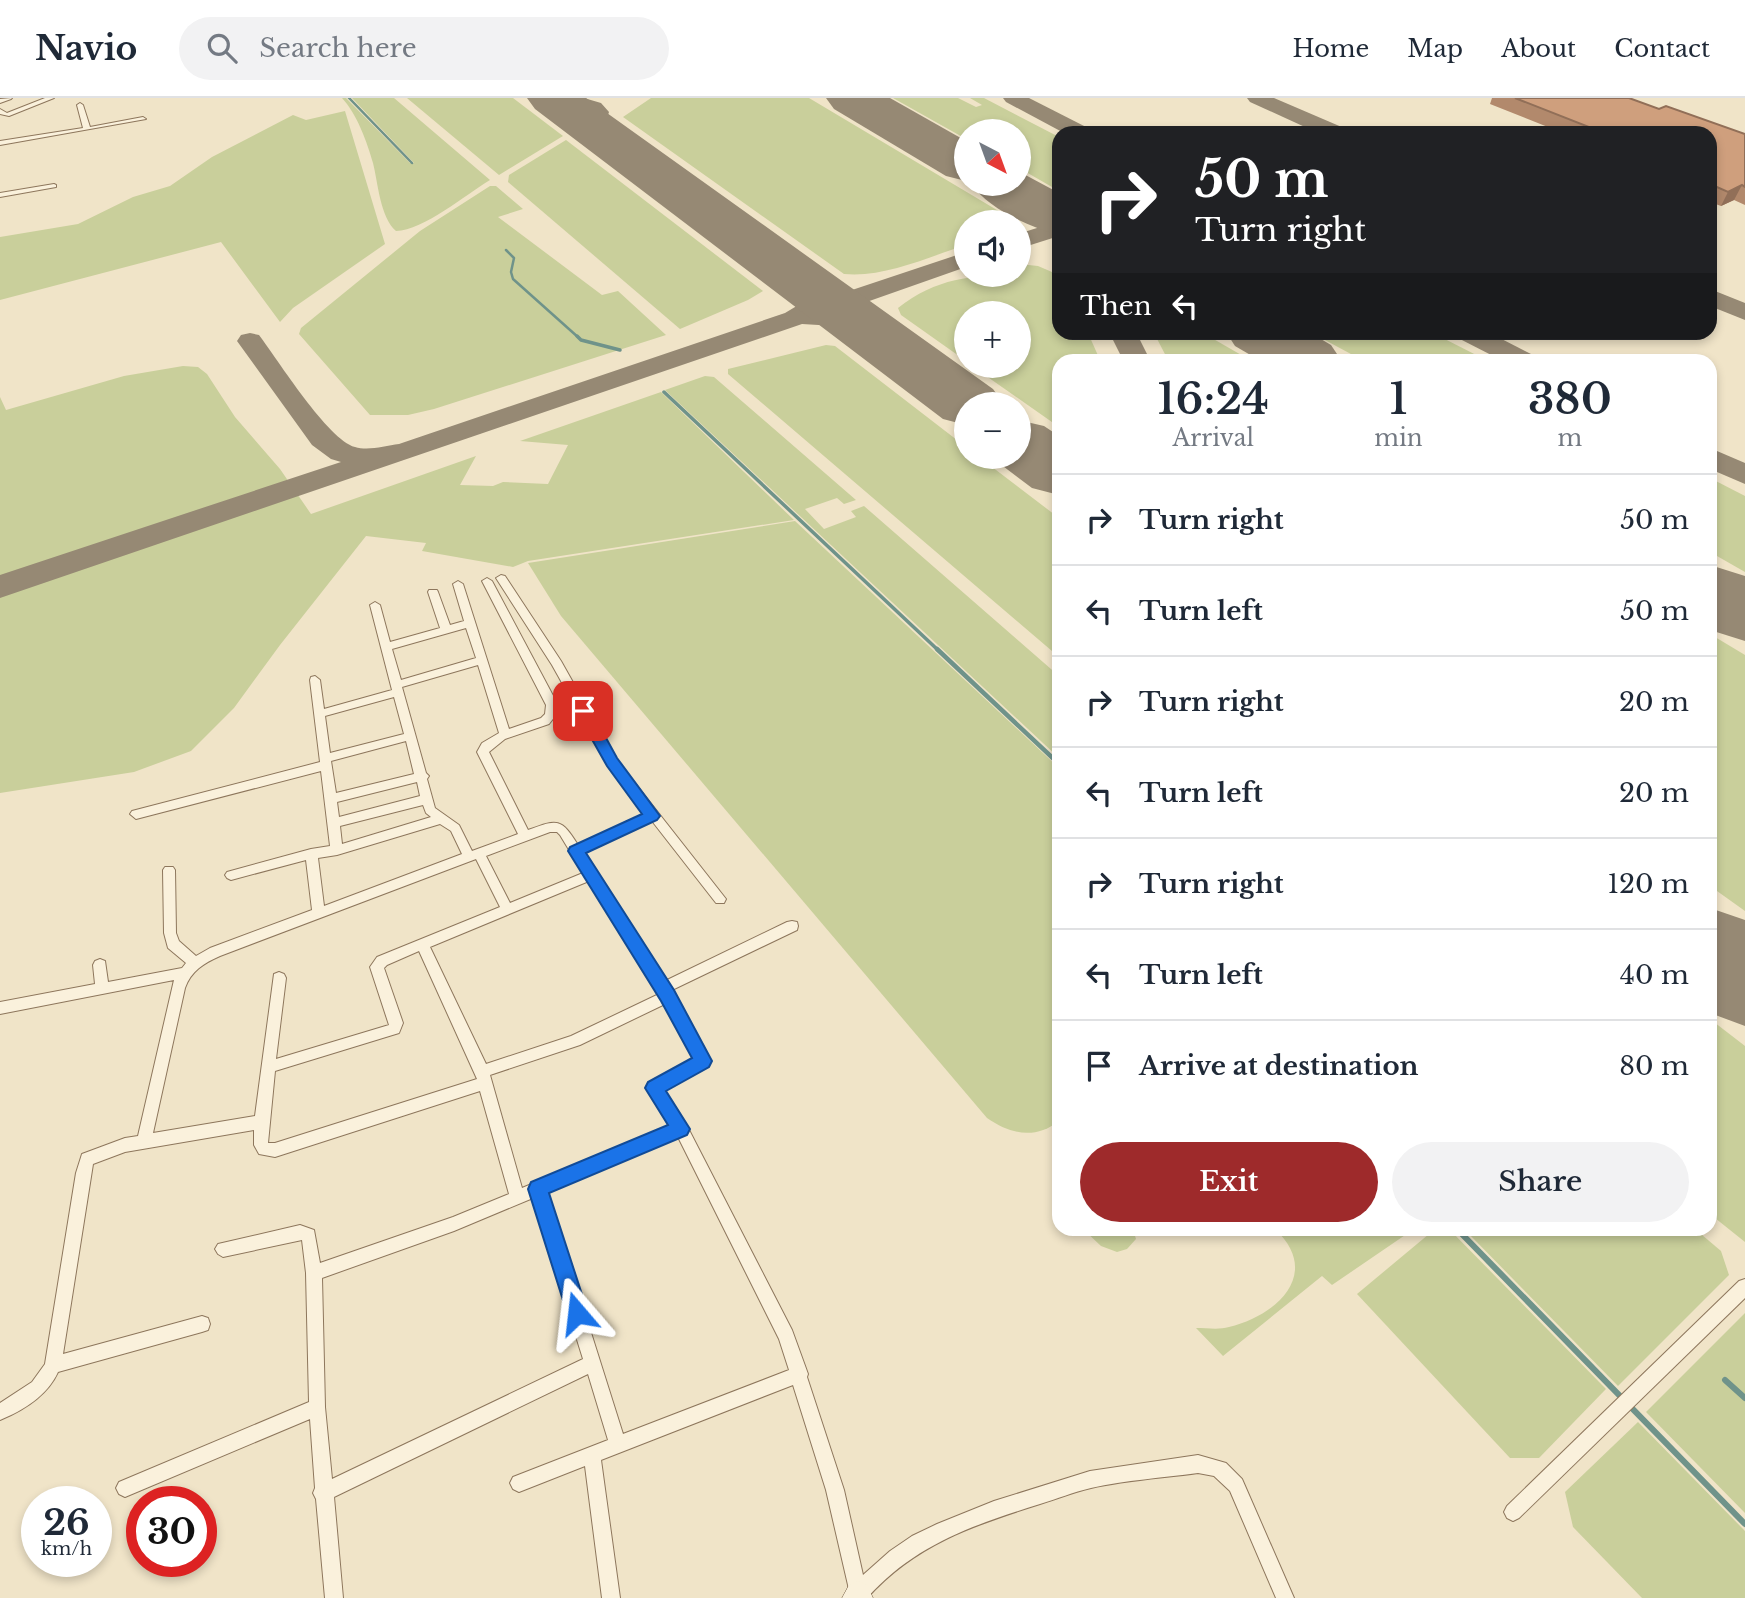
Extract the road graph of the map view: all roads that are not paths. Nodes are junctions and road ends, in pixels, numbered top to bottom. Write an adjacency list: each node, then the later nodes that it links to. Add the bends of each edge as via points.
1 (9, 98): 3 (street)
2 (51, 98): 5 (street)
3 (0, 101)
4 (80, 105): 7 (street)
5 (2, 114)
6 (143, 119): 7 (street)
7 (87, 129): 8 (street)
8 (0, 143)
9 (54, 186): 10 (street)
10 (0, 195)
11 (501, 579): 30 (street, via 557,664 612,762)
12 (487, 580): 23 (street, via 552,705 545,721)
13 (458, 584): 16 (street)
14 (433, 592): 17 (street)
15 (375, 606): 18 (street)
16 (470, 623): 17 (street); 19 (street)
17 (446, 630): 18 (street)
18 (386, 647): 21 (street)
19 (482, 660): 21 (street); 23 (street)
20 (315, 680): 22 (street)
21 (397, 689): 22 (street); 24 (street)
22 (320, 715): 25 (street)
23 (505, 735): 33 (street, via 488,743 483,752)
24 (410, 736): 25 (street); 26 (street)
25 (326, 762): 27 (street); 29 (street)
26 (423, 776): 27 (street); 28 (street)
27 (331, 799): 32 (street)
28 (427, 799): 31 (street, via 430,810); 32 (street)
29 (136, 814)
30 (652, 816): 35 (street); 41 (street)
31 (441, 819): 34 (street); 37 (street, via 455,828)
32 (334, 823): 34 (street)
33 (526, 835): 35 (street, via 560,828); 37 (street)
34 (337, 850): 36 (street)
35 (576, 851): 40 (street)
36 (310, 854): 39 (street); 43 (street)
37 (474, 854): 42 (street); 43 (street)
38 (169, 870): 46 (street, via 170,933 173,944)
39 (231, 875)
40 (591, 875): 42 (street); 51 (street)
41 (720, 899)
42 (507, 909): 45 (street)
43 (319, 914): 46 (street)
44 (792, 926): 51 (street)
45 (422, 944): 53 (street, via 378,965 394,1029); 54 (street)
46 (194, 962): 48 (street)
47 (100, 965): 50 (street)
48 (183, 973): 50 (street); 57 (street)
49 (279, 978): 53 (street)
50 (102, 988): 52 (street)
51 (665, 992): 54 (street, via 575,1041); 56 (street, via 703,1061 654,1088)
52 (0, 1008)
53 (269, 1067): 55 (street)
54 (484, 1077): 55 (street, via 275,1150 261,1145); 59 (street)
55 (262, 1122): 57 (street)
56 (681, 1129): 58 (street); 66 (street, via 786,1336)
57 (144, 1143): 65 (street, via 106,1150 85,1164)
58 (538, 1189): 59 (street); 64 (street)
59 (517, 1197): 61 (street)
60 (223, 1249): 61 (street, via 309,1235)
61 (314, 1273): 67 (street)
62 (1745, 1287): 74 (street)
63 (202, 1324): 65 (street)
64 (593, 1363): 69 (street); 73 (street)
65 (53, 1365): 68 (street, via 39,1390)
66 (800, 1374): 69 (street); 75 (street, via 835,1490)
67 (317, 1407): 72 (street); 73 (street)
68 (0, 1412)
69 (618, 1445): 70 (street)
70 (592, 1455): 71 (street); 77 (street)
71 (520, 1483)
72 (125, 1488)
73 (323, 1493): 76 (street)
74 (1513, 1512)
75 (858, 1597): 78 (street, via 870,1579 919,1542 1001,1507 1094,1478 1198,1464 1215,1465 1236,1485)
76 (334, 1598)
77 (611, 1598)
78 (1285, 1598)

